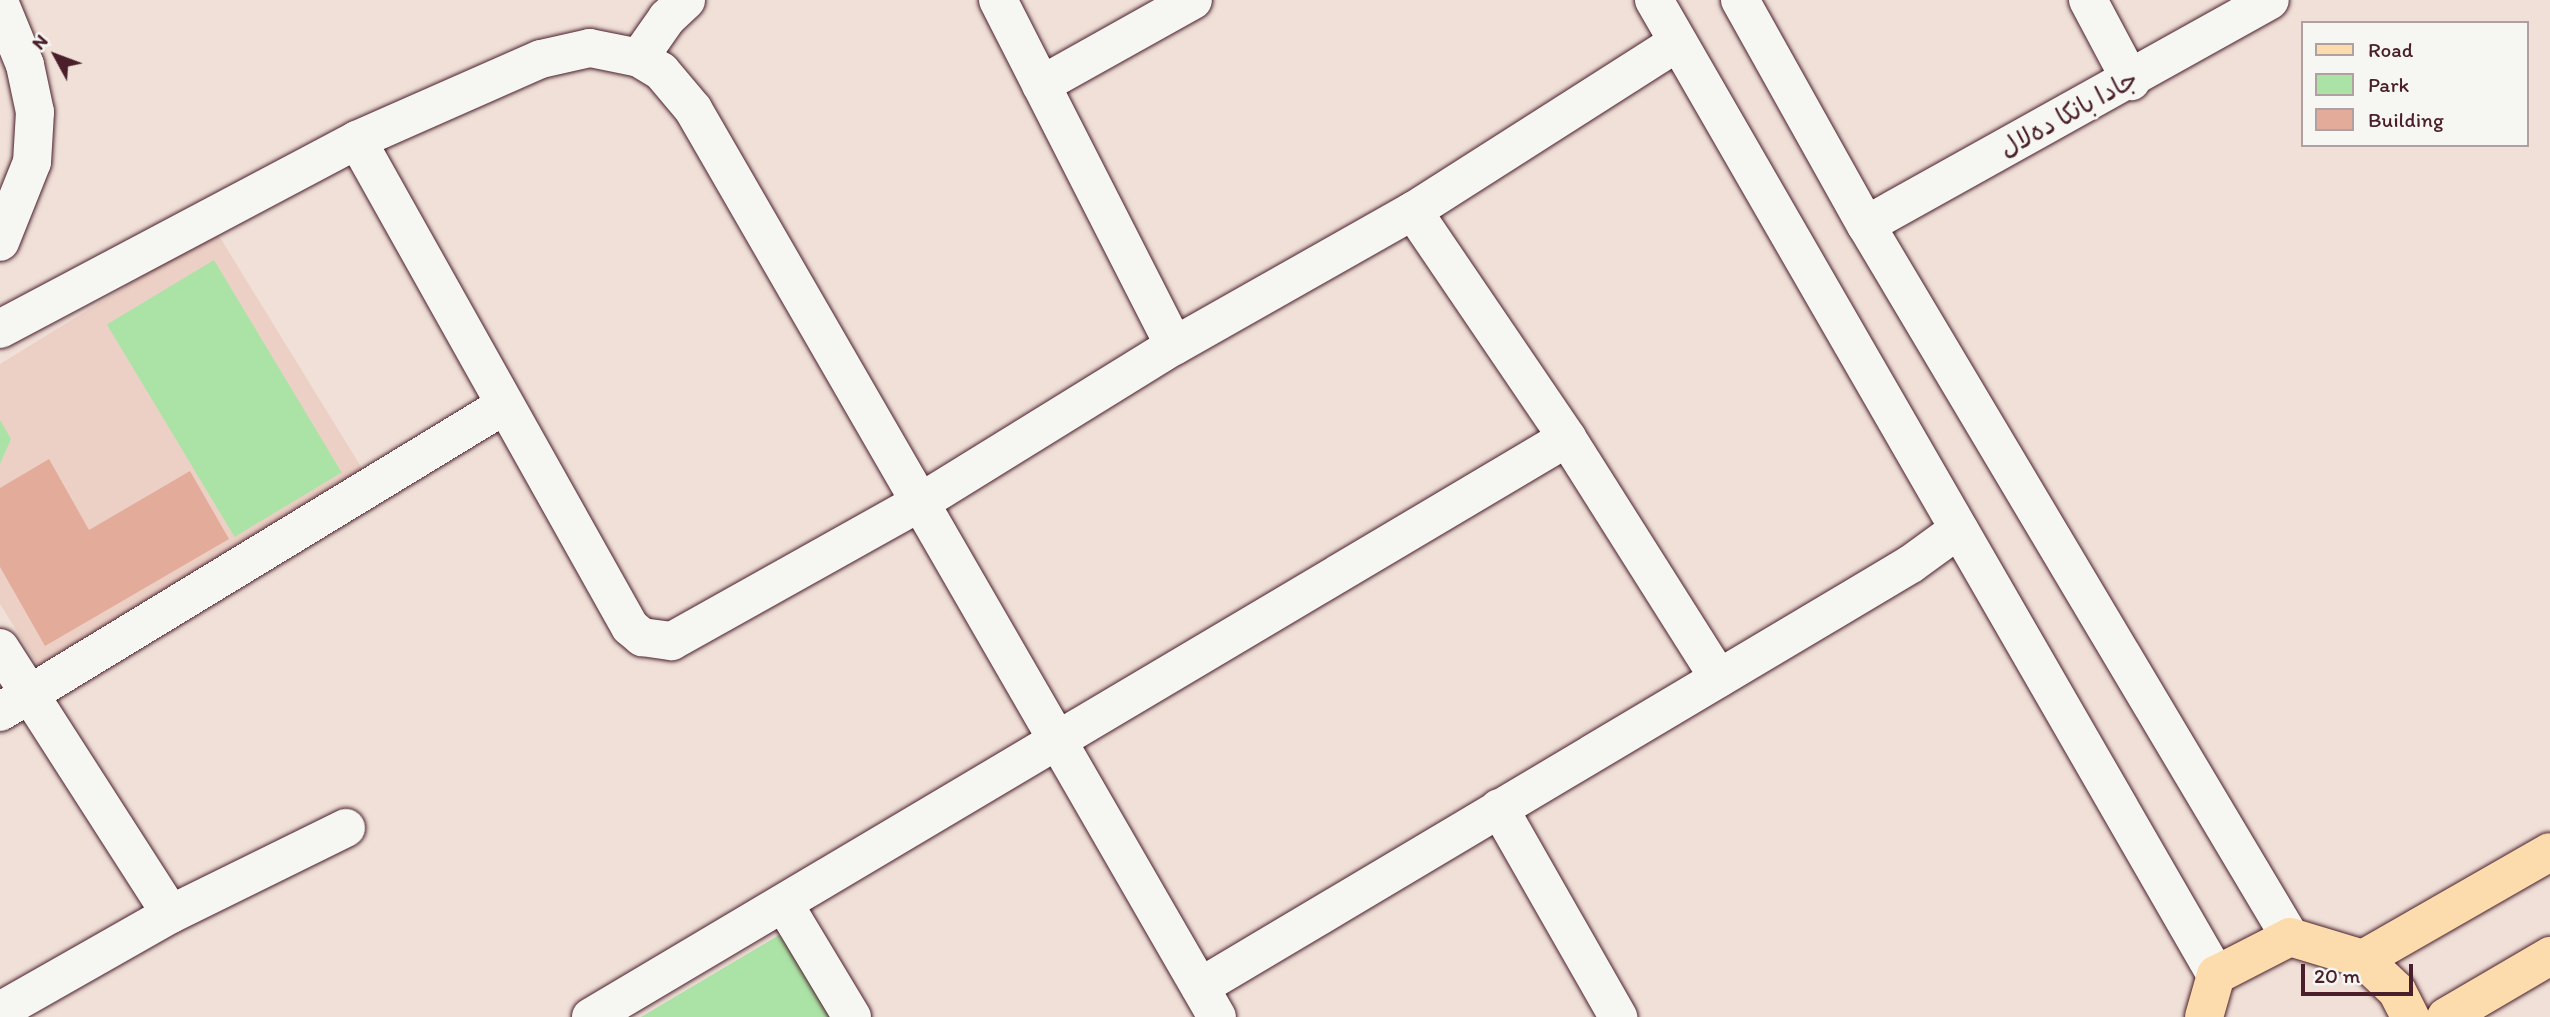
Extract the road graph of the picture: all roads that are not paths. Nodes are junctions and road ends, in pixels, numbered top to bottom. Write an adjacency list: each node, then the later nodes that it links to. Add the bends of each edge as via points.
1 (686, 0): 10 (street)
2 (998, 0): 12 (street)
3 (1193, 0): 12 (street)
4 (1654, 0): 9 (street)
5 (1740, 0): 15 (street)
6 (2088, 0): 11 (street)
7 (2270, 0): 11 (street, جادا بانكا ده‌لال)
8 (0, 4): 16 (street, via 25,65 35,112 32,162)
9 (1678, 42): 14 (street); 22 (street)
10 (639, 58): 13 (street, via 590,48 565,51); 21 (street, via 661,71 693,109)
11 (2131, 81): 15 (street, جادا بانكا ده‌لال)
12 (1041, 85): 18 (street)
13 (357, 140): 17 (street); 19 (street)
14 (1413, 211): 18 (street); 20 (street)
15 (1866, 225): 32 (street)
16 (0, 242)
17 (0, 328)
18 (1174, 346): 21 (street)
19 (505, 405): 21 (street, via 630,627 656,641 686,635); 25 (street)
20 (1567, 438): 24 (street); 26 (street)
21 (921, 502): 26 (street)
22 (1959, 530): 24 (street, via 1911,564); 35 (street)
23 (0, 648): 25 (street)
24 (1719, 678): 27 (street)
25 (15, 705): 31 (street)
26 (1059, 743): 30 (street); 36 (street)
27 (1499, 808): 36 (street); 40 (street)
28 (346, 828): 31 (street)
29 (2550, 852): 34 (main road)
30 (784, 904): 38 (street); 39 (street)
31 (171, 914): 37 (street)
32 (2290, 937): 34 (main road); 35 (main road)
33 (2550, 956): 43 (main road)
34 (2363, 959): 42 (main road, via 2397,991)
35 (2216, 975): 41 (main road)
36 (1209, 1002)
37 (0, 1011)
38 (592, 1017)
39 (852, 1017)
40 (1618, 1017)
41 (2204, 1017)
42 (2410, 1017)
43 (2446, 1017)

